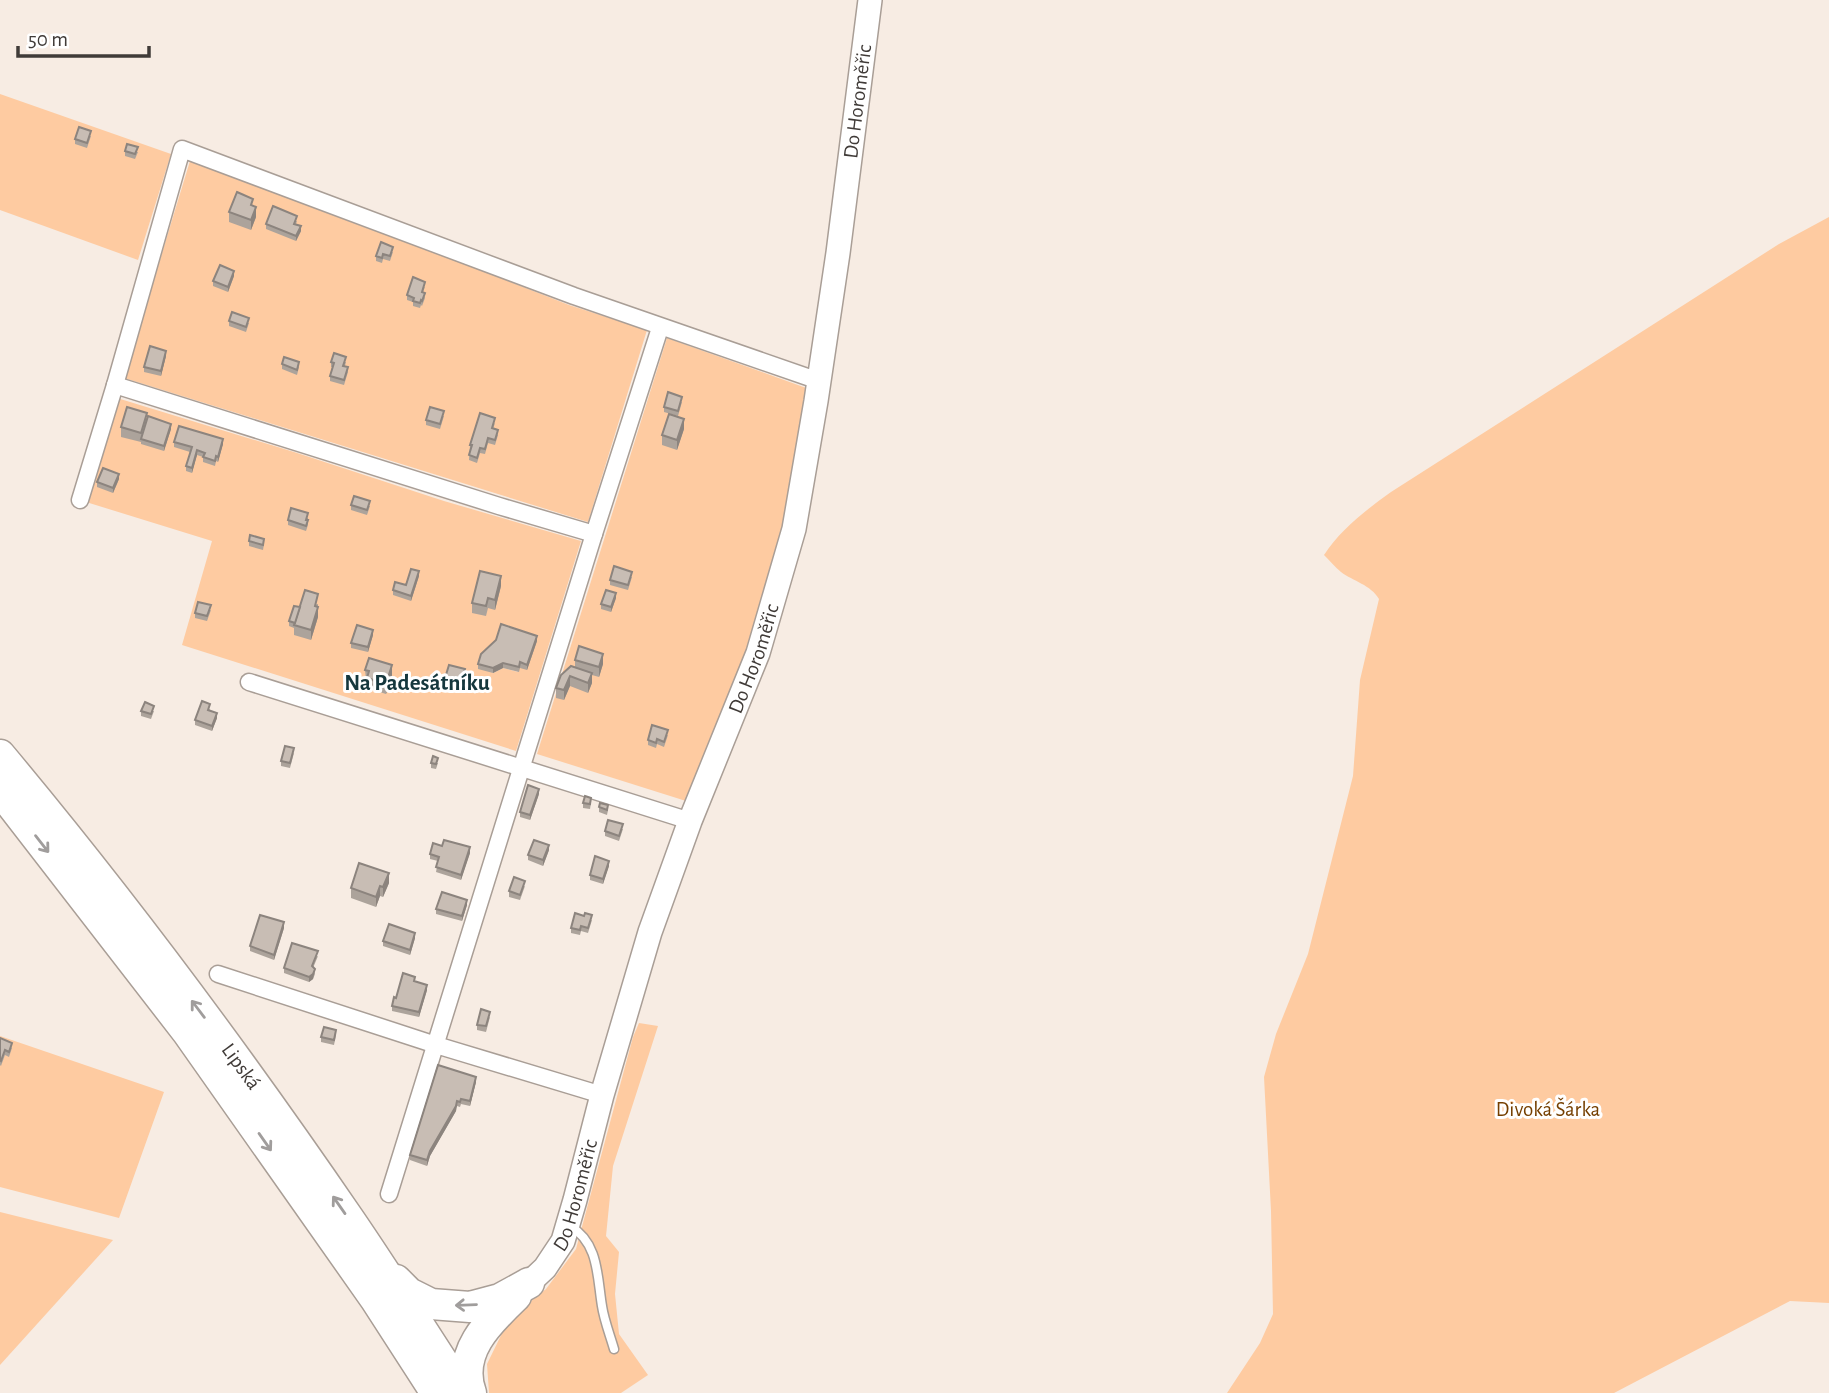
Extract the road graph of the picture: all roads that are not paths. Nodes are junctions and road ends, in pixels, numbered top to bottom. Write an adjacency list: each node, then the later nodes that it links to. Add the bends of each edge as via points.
1 (870, 0): 3 (street, Do Horoměřic)
2 (660, 328): 3 (street); 4 (street, via 182,149); 6 (street)
3 (819, 381): 11 (street, Do Horoměřic, via 794,529 758,653)
4 (115, 385): 5 (street); 6 (street)
5 (80, 500)
6 (594, 534): 9 (street)
7 (249, 682): 9 (street)
8 (0, 755): 17 (highway, Lipská, one-way to 8, via 254,1083 69,838)
9 (522, 768): 11 (street); 13 (street)
10 (0, 790): 20 (highway, Lipská, one-way to 20, via 187,1033 376,1300)
11 (690, 821): 14 (street, Do Horoměřic, via 650,932)
12 (218, 974): 13 (street)
13 (436, 1045): 14 (street); 15 (street)
14 (602, 1095): 16 (street, Do Horoměřic)
15 (389, 1194)
16 (568, 1224): 18 (street, Do Horoměřic, via 563,1241); 19 (lane, via 586,1238 593,1253)
17 (377, 1261): 18 (highway, one-way to 17, via 500,1299 470,1307 431,1304 409,1293); 21 (highway, Lipská)
18 (529, 1283): 22 (highway, via 473,1346 467,1369)
19 (614, 1349)
20 (436, 1393)
21 (463, 1393)
22 (471, 1393)

